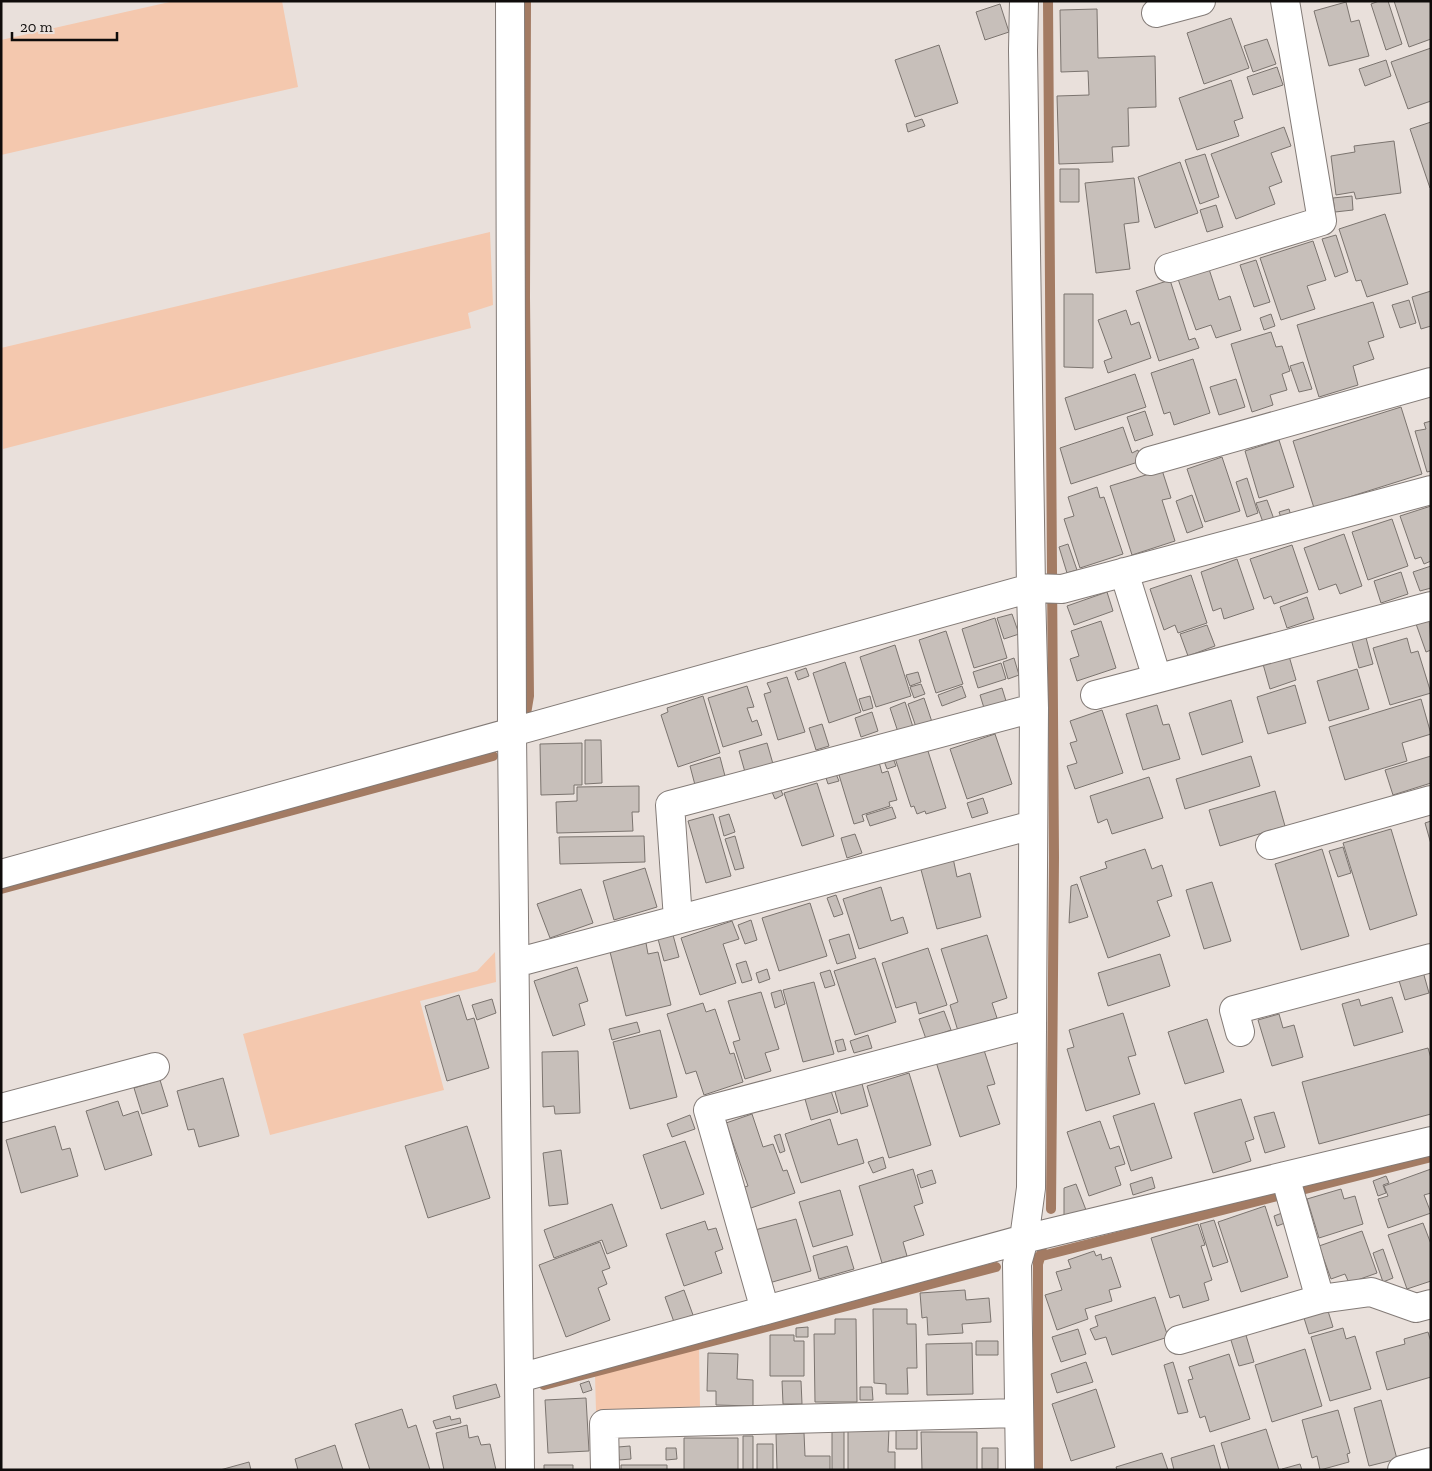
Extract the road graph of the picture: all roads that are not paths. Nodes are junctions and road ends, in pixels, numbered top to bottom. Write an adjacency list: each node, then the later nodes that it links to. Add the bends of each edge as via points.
1 (510, 1): 16 (street)
2 (1024, 1): 11 (street, via 1023,50)
3 (1201, 1): 5 (street)
4 (1286, 1): 6 (street, via 1322,221)
5 (1156, 14)
6 (1169, 268)
7 (1431, 382): 8 (street)
8 (1150, 461)
9 (1431, 490): 10 (street)
10 (1124, 572): 11 (street); 13 (street)
11 (1045, 589): 15 (street); 16 (street)
12 (1431, 606): 13 (street)
13 (1157, 678): 14 (street)
14 (1095, 695)
15 (1034, 708): 18 (street); 21 (street, via 670,805)
16 (512, 733): 20 (street); 23 (street)
17 (1431, 800): 19 (street)
18 (1033, 825): 21 (street); 24 (street)
19 (1270, 845)
20 (2, 874)
21 (678, 919): 23 (street)
22 (1431, 958): 25 (street, via 1234,1010)
23 (523, 961): 35 (street)
24 (1032, 1024): 30 (street, via 1031,1188); 33 (street, via 708,1110)
25 (1240, 1032)
26 (155, 1066): 27 (street)
27 (3, 1107)
28 (1431, 1141): 29 (street)
29 (1289, 1187): 30 (street); 31 (street)
30 (1024, 1239): 33 (street); 36 (street, via 1017,1264)
31 (1320, 1299): 32 (street, via 1371,1292 1416,1308); 34 (street)
32 (1431, 1304)
33 (765, 1310): 35 (street)
34 (1179, 1340)
35 (528, 1375): 38 (street)
36 (1019, 1413): 39 (street, via 604,1424); 40 (street)
37 (1431, 1462): 41 (street)
38 (520, 1470)
39 (605, 1470)
40 (1020, 1470)
41 (1402, 1470)

